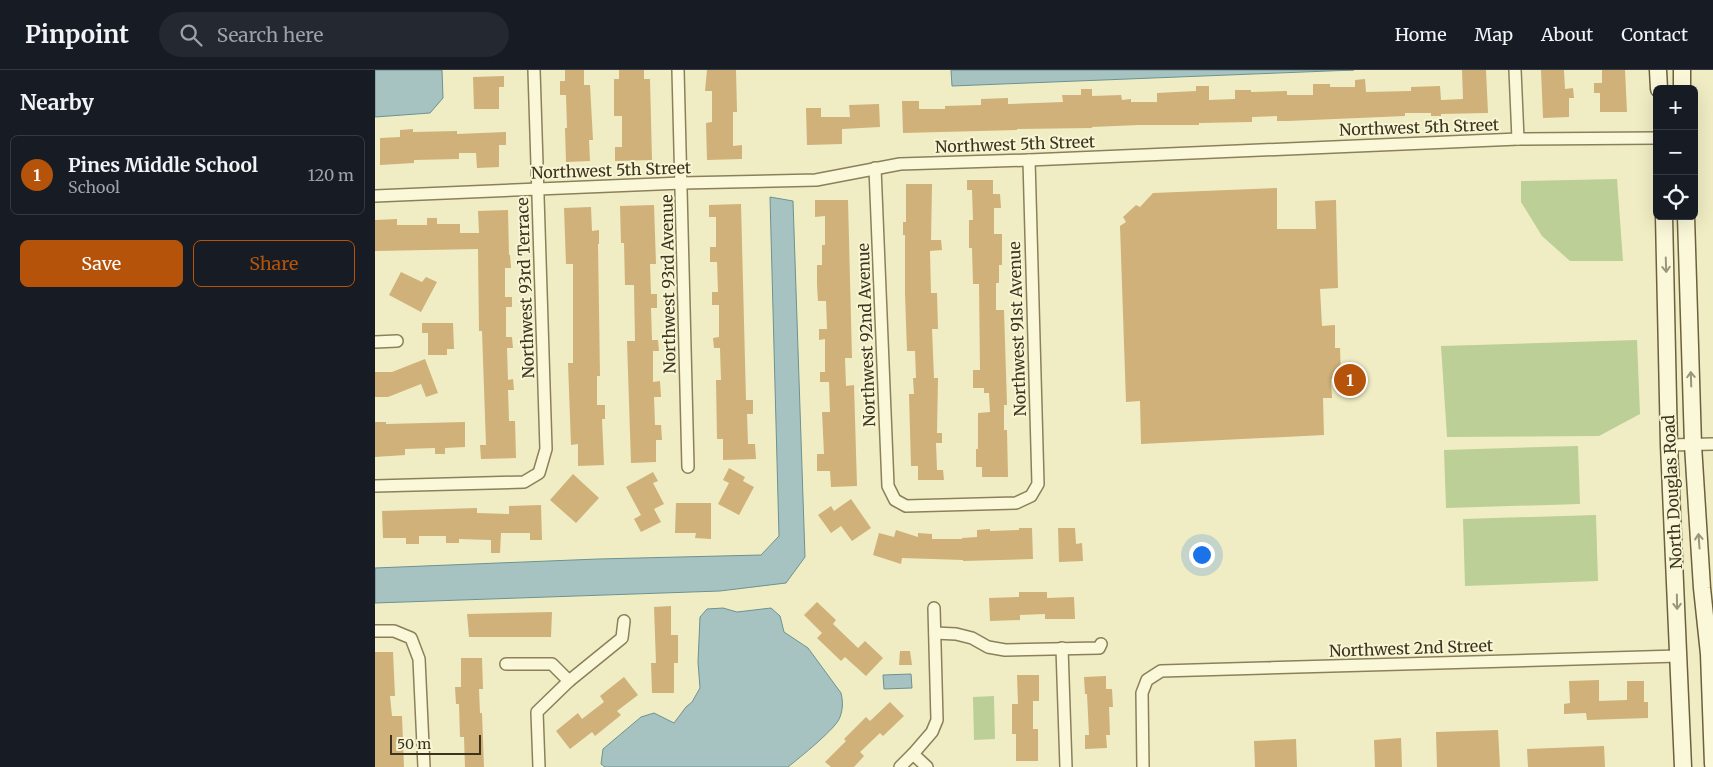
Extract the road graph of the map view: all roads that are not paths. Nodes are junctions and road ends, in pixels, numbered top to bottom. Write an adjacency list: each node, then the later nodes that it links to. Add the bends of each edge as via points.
1 (534, 70): 13 (street, Northwest 93rd Terrace)
2 (678, 70): 12 (street, Northwest 93rd Avenue)
3 (1515, 70): 9 (street)
4 (1658, 70): 6 (main road)
5 (1682, 70): 7 (main road)
6 (1659, 85)
7 (1682, 85)
8 (1653, 138): 9 (street, Northwest 5th Street)
9 (1518, 139): 10 (street, Northwest 5th Street)
10 (1029, 160): 11 (street, Northwest 5th Street, via 900,164); 24 (street, Northwest 91st Avenue, via 1038,484 1031,496 1017,503 906,506)
11 (875, 168): 12 (street, Northwest 5th Street, via 816,180); 24 (street, Northwest 92nd Avenue, via 888,486)
12 (682, 183): 13 (street, Northwest 5th Street); 22 (street, Northwest 93rd Avenue)
13 (538, 189): 14 (street, Northwest 5th Street); 23 (street, Northwest 93rd Terrace, via 546,449 539,473 524,482)
14 (375, 196)
15 (1664, 220): 20 (main road, North Douglas Road, one-way to 20)
16 (1686, 220): 21 (main road, North Douglas Road, one-way to 16)
17 (397, 341): 18 (street)
18 (375, 342)
19 (1713, 444): 21 (street)
20 (1669, 445): 21 (street); 31 (main road, North Douglas Road, one-way to 31)
21 (1693, 445): 35 (main road, North Douglas Road, one-way to 21, via 1709,654)
22 (688, 467)
23 (375, 486)
24 (895, 500)
25 (934, 608): 28 (street)
26 (623, 621): 33 (street, via 623,638)
27 (375, 632): 36 (street, via 394,631 411,638 419,659)
28 (935, 633): 30 (street, via 957,634 988,647 1005,650); 34 (street, via 937,720 932,732)
29 (1101, 644): 30 (street, via 1099,648)
30 (1062, 648): 40 (street)
31 (1678, 656): 41 (street, Northwest 2nd Street, via 1161,671 1147,680 1141,693); 42 (main road, North Douglas Road)
32 (506, 664): 33 (street, via 552,664)
33 (569, 680): 37 (street, via 537,712)
34 (913, 754): 38 (street); 39 (street)
35 (1713, 764)
36 (424, 767)
37 (539, 767)
38 (900, 767)
39 (927, 767)
40 (1066, 767)
41 (1143, 767)
42 (1683, 767)

